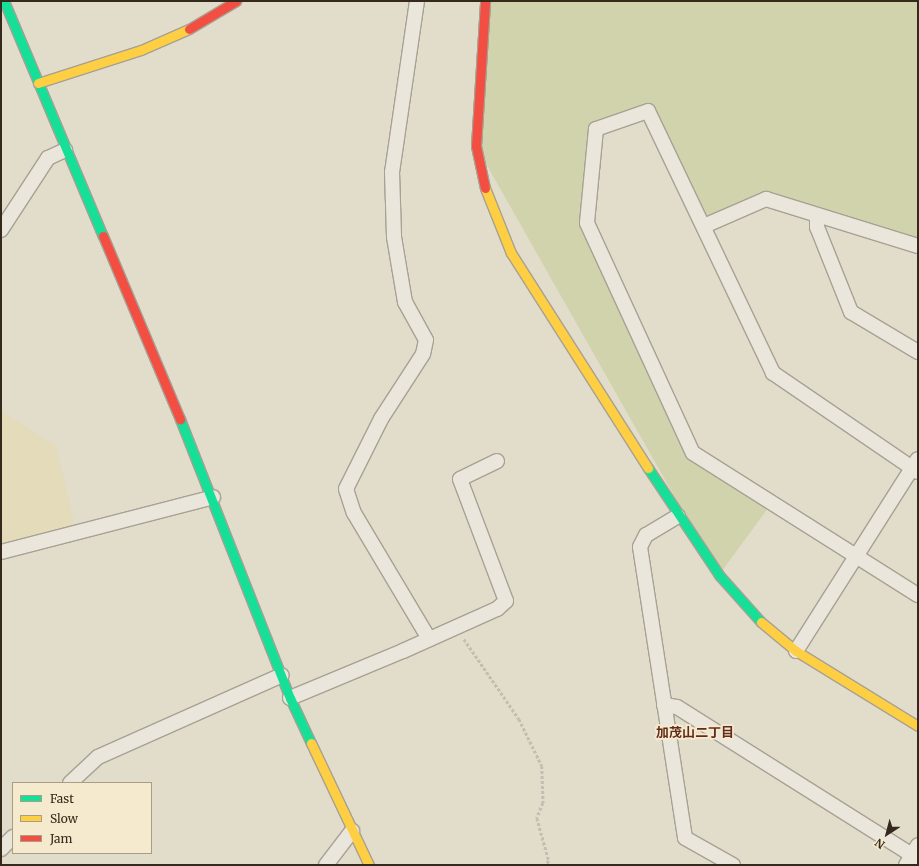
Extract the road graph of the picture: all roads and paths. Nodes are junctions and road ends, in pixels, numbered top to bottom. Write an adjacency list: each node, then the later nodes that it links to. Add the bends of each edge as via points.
1 (4, 1): 5 (street)
2 (236, 1): 6 (street, via 194,27 141,50)
3 (417, 1): 21 (street, via 392,172 394,237 405,302 426,340 423,354 381,419 346,489 357,520)
4 (485, 1): 16 (street, via 476,146 487,200 511,253)
5 (5, 16): 6 (street)
6 (38, 83): 7 (street)
7 (65, 150): 10 (street, via 48,158); 15 (street)
8 (817, 216): 9 (street, via 766,199); 11 (street); 12 (street, via 817,227 851,312)
9 (704, 226): 14 (street, via 773,374); 18 (street, via 648,111 596,129 586,223 693,453)
10 (1, 230)
11 (918, 246)
12 (918, 352)
13 (497, 461): 20 (street, via 460,479 506,601)
14 (916, 466): 18 (street)
15 (213, 497): 17 (street); 23 (street)
16 (678, 516): 22 (street, via 719,575 755,618); 25 (street, via 646,535 640,547)
17 (1, 552)
18 (857, 557): 19 (street); 22 (street)
19 (918, 595)
20 (455, 628): 21 (street); 34 (path, via 519,719 542,766 543,803 537,818 549,861)
21 (429, 638): 24 (street)
22 (796, 651): 26 (street)
23 (282, 675): 24 (street); 27 (street, via 98,757)
24 (290, 698): 28 (street)
25 (664, 705): 31 (street, via 677,707); 35 (street, via 685,838)
26 (918, 726)
27 (71, 782)
28 (352, 832): 32 (street); 33 (street)
29 (12, 838): 30 (street)
30 (1, 849)
31 (913, 856)
32 (326, 865)
33 (369, 865)
34 (545, 865)
35 (733, 865)

